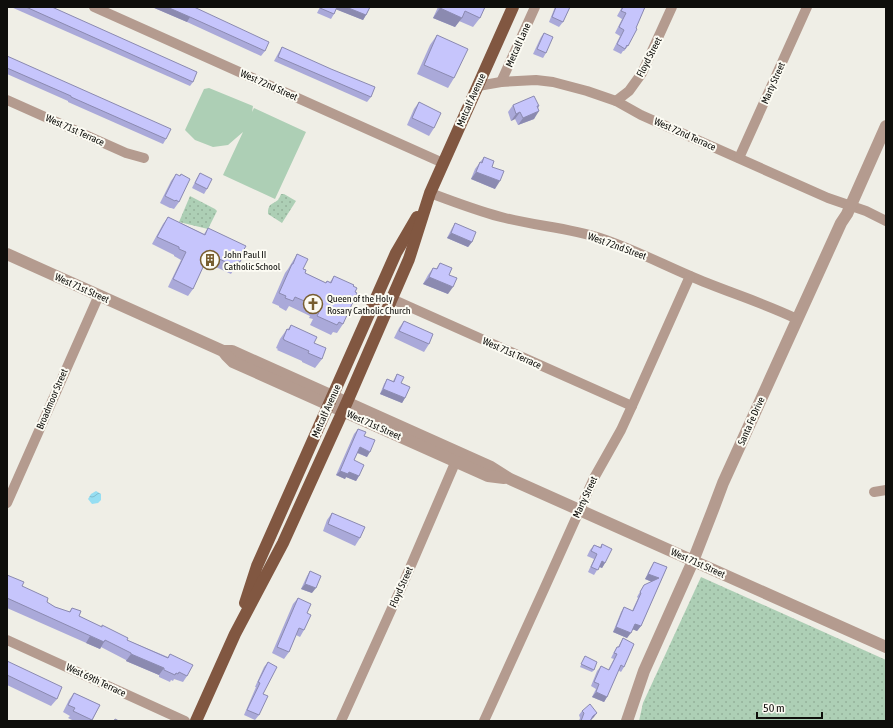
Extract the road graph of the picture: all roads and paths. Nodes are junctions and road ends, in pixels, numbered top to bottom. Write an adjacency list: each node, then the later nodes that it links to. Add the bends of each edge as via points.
1 (94, 7): 13 (street, West 72nd Street)
2 (513, 7): 7 (main road, Metcalf Avenue)
3 (535, 7): 6 (street, Metcalf Lane)
4 (672, 7): 9 (street, Floyd Street, via 642,73 629,91)
5 (807, 7): 12 (street, Marty Street)
6 (500, 82): 7 (street, West 72nd Terrace); 9 (street, West 72nd Terrace, via 554,82)
7 (478, 86): 13 (main road, Metcalf Avenue)
8 (7, 100): 11 (street, West 71st Terrace, via 126,153)
9 (616, 101): 12 (street, West 72nd Terrace, via 641,115)
10 (886, 126): 15 (street, Santa Fe Drive)
11 (144, 158)
12 (739, 158): 15 (street, West 72nd Terrace)
13 (443, 163): 14 (main road, Metcalf Avenue)
14 (430, 193): 18 (street, West 72nd Street, via 505,218 575,231 601,239 629,248); 20 (main road, Metcalf Avenue, via 409,259); 22 (main road, Metcalf Avenue, via 396,253)
15 (850, 206): 16 (street, West 72nd Terrace); 21 (street, Santa Fe Drive)
16 (886, 221)
17 (7, 254): 19 (street, West 71st Street)
18 (690, 276): 21 (street, West 72nd Street); 23 (street, Marty Street)
19 (99, 295): 22 (street, West 71st Street, via 223,350 232,351); 28 (street, Broadmoor Street)
20 (392, 299): 23 (street, West 71st Terrace); 24 (main road, Metcalf Avenue)
21 (797, 318): 30 (street, Santa Fe Drive, via 723,483)
22 (331, 400): 24 (street, West 71st Street); 31 (main road, Metcalf Avenue, via 257,566)
23 (632, 406): 29 (street, Marty Street)
24 (345, 407): 25 (street, West 71st Street); 31 (main road, Metcalf Avenue, via 283,543)
25 (458, 457): 29 (street, West 71st Street, via 491,467 510,479); 36 (street, Floyd Street)
26 (886, 490): 27 (street)
27 (874, 492)
28 (7, 503)
29 (579, 510): 30 (street, West 71st Street); 37 (street, Marty Street)
30 (693, 561): 33 (street, West 71st Street); 38 (street, Santa Fe Drive, via 644,671)
31 (235, 634): 35 (main road, Metcalf Avenue)
32 (7, 640): 34 (street, West 69th Terrace)
33 (886, 647)
34 (186, 721)
35 (196, 721)
36 (341, 721)
37 (484, 721)
38 (627, 721)

